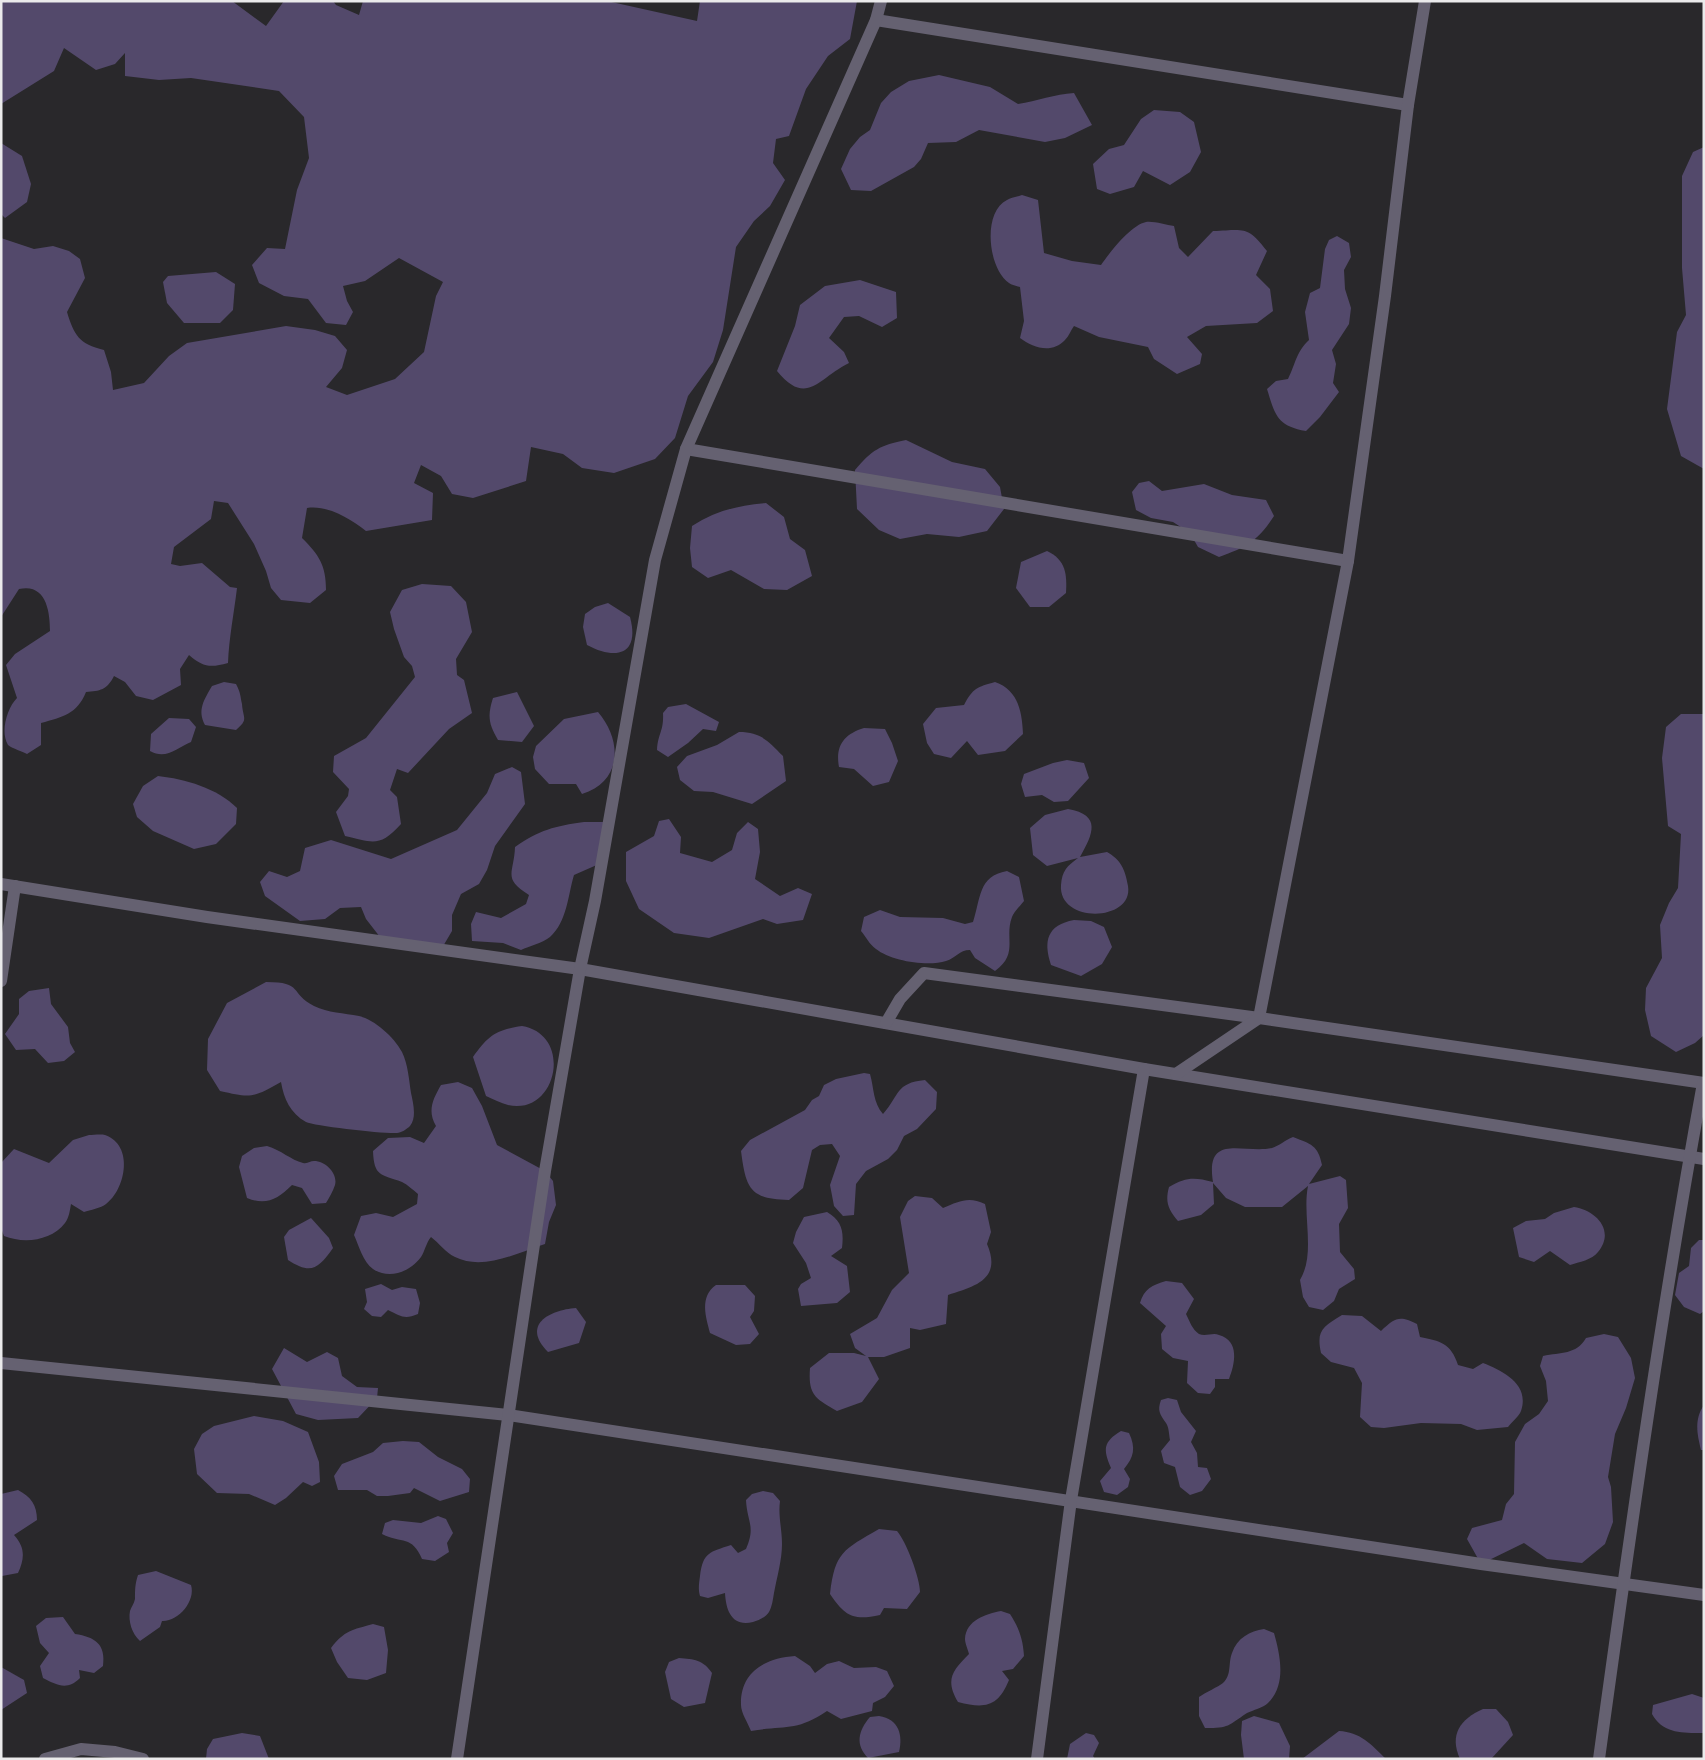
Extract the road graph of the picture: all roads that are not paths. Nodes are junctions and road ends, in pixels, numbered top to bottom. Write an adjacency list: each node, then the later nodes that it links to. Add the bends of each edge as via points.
1 (881, 1): 3 (street)
2 (1425, 1): 4 (street)
3 (876, 20): 4 (street); 5 (street)
4 (1408, 105): 6 (street)
5 (686, 449): 6 (street); 9 (street, via 655,560 595,902)
6 (1348, 561): 11 (street)
7 (1, 884): 8 (street)
8 (15, 886): 9 (street, via 207,917); 10 (street)
9 (580, 969): 12 (street); 19 (street)
10 (1, 981)
11 (1259, 1018): 12 (street, via 924,972 900,999); 14 (street); 15 (street)
12 (886, 1023): 13 (street)
13 (1144, 1069): 14 (street); 20 (street)
14 (1176, 1074): 16 (street)
15 (1703, 1083): 16 (street)
16 (1689, 1156): 17 (street); 21 (street)
17 (1704, 1159)
18 (1, 1363): 19 (street)
19 (508, 1415): 20 (street); 25 (street)
20 (1071, 1500): 21 (street); 26 (street)
21 (1623, 1584): 22 (street); 27 (street)
22 (1704, 1595)
23 (45, 1759): 24 (street, via 81,1749 116,1752)
24 (143, 1759)
25 (457, 1759)
26 (1036, 1759)
27 (1599, 1759)

